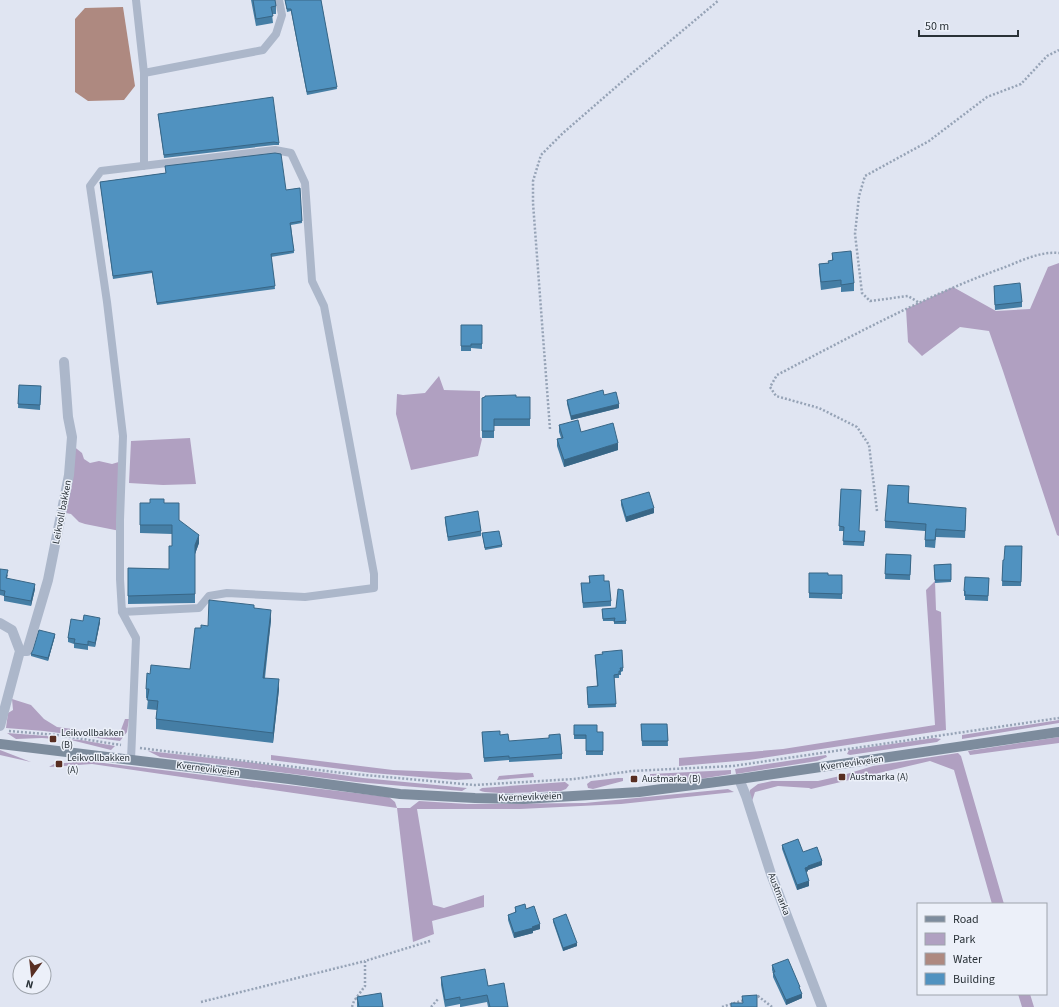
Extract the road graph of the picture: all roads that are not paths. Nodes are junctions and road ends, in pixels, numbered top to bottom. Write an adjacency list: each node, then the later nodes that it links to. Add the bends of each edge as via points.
1 (136, 0): 3 (lane)
2 (279, 0): 3 (lane, via 282,15 276,34 263,50)
3 (144, 73): 4 (lane)
4 (144, 166): 6 (lane, via 102,171 90,186 123,436 120,520); 6 (lane, via 275,150 291,153 305,183 312,281 324,306 374,574 374,588 305,597 227,593 209,596 198,608)
5 (64, 362): 8 (street, Leikvoll bakken, via 72,437 69,475 48,580 27,651)
6 (122, 612): 12 (lane, via 136,638)
7 (0, 623): 8 (street, via 12,630)
8 (20, 651): 9 (street)
9 (4, 728)
10 (1059, 732): 13 (main road, Kvernevikveien)
11 (0, 744): 12 (main road, Kvernevikveien)
12 (132, 760): 13 (main road, Kvernevikveien, via 400,794 475,798 524,799 639,792)
13 (739, 779): 14 (street, Austmarka, via 771,874)
14 (822, 1007)

